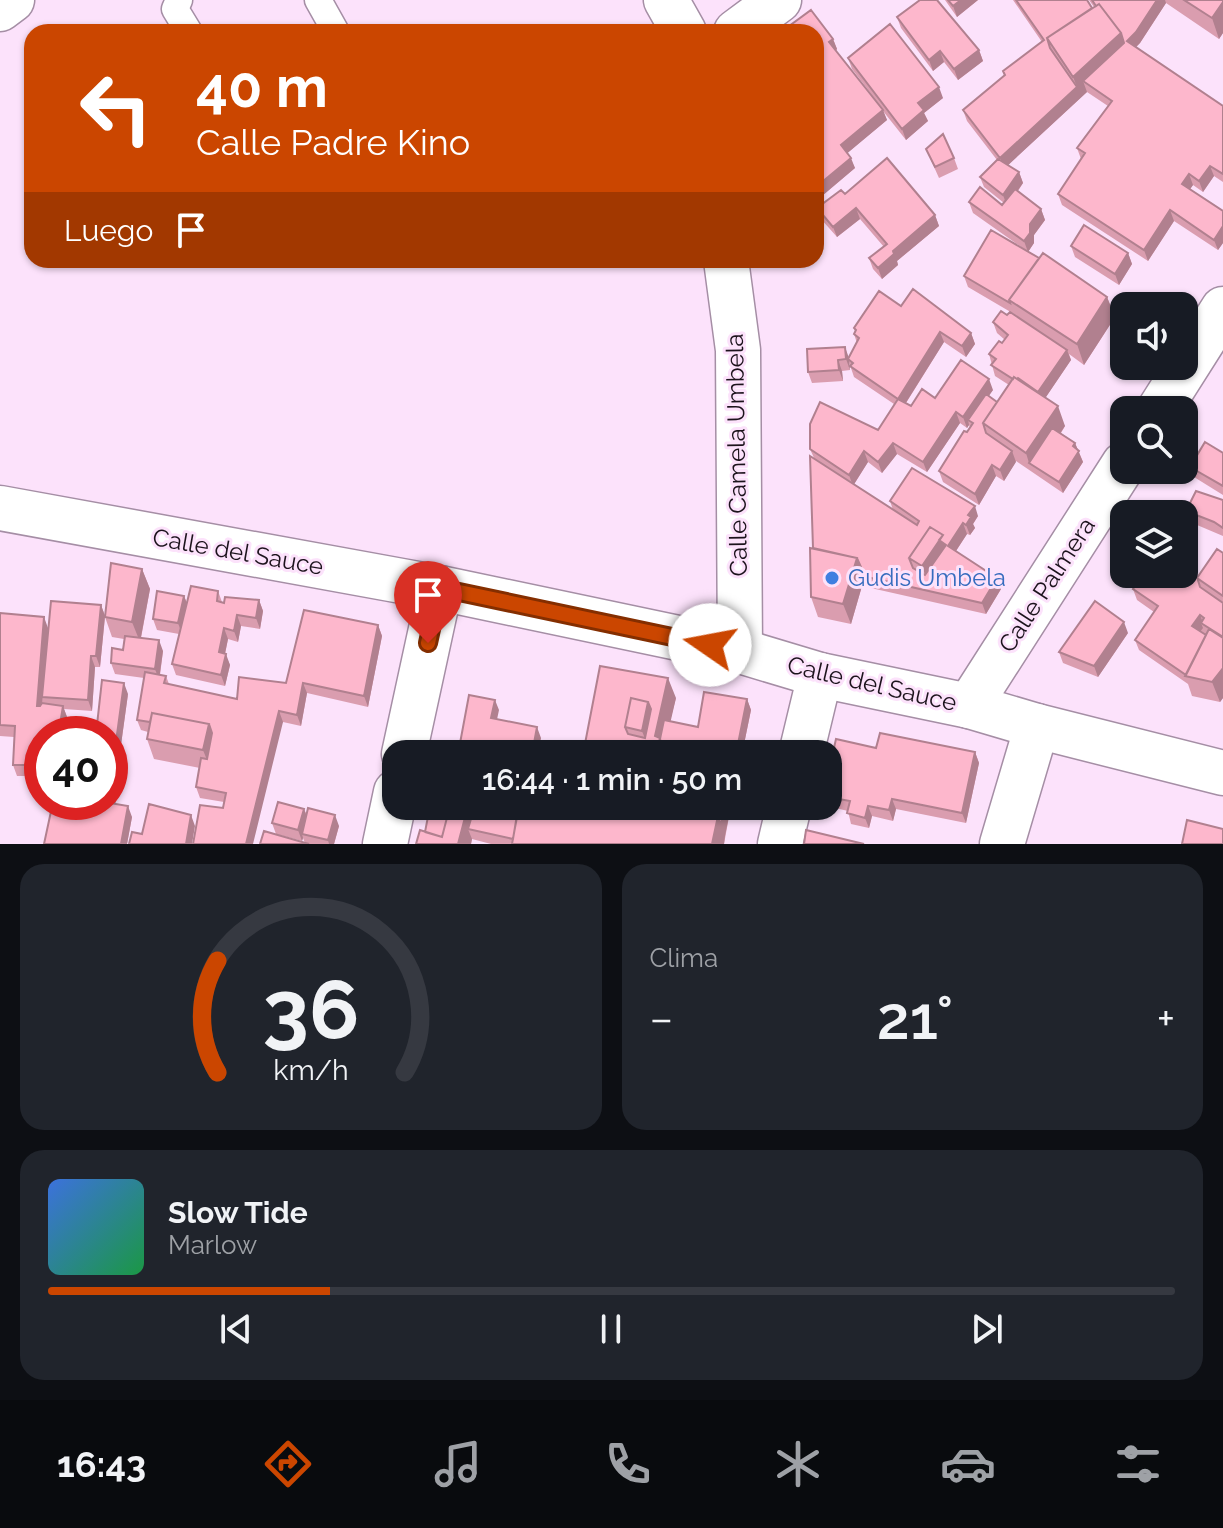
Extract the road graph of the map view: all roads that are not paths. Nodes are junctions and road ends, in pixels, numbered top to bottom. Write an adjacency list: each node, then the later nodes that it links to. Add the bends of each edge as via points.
1 (12, 0): 6 (street)
2 (179, 0): 7 (lane, via 175,9)
3 (318, 0): 8 (lane)
4 (666, 0): 9 (street)
5 (779, 0): 10 (street)
6 (0, 9)
7 (184, 24)
8 (332, 24)
9 (680, 24)
10 (747, 24)
11 (727, 268): 17 (street, Calle Camela Umbela, via 738,350)
12 (1223, 309): 13 (street)
13 (1168, 396)
14 (1111, 484): 19 (street, Calle Palmera)
15 (0, 508): 16 (street, Calle del Sauce)
16 (440, 588): 17 (street, Calle del Sauce); 21 (street)
17 (740, 651): 18 (street, Calle del Sauce)
18 (820, 675): 19 (street, Calle del Sauce); 22 (street)
19 (969, 706): 20 (street, Calle del Sauce)
20 (1037, 726): 23 (street, Calle del Sauce); 28 (street)
21 (407, 740)
22 (804, 740)
23 (1223, 773)
24 (390, 820): 26 (street)
25 (786, 820): 27 (street)
26 (385, 844)
27 (780, 844)
28 (1002, 844)

